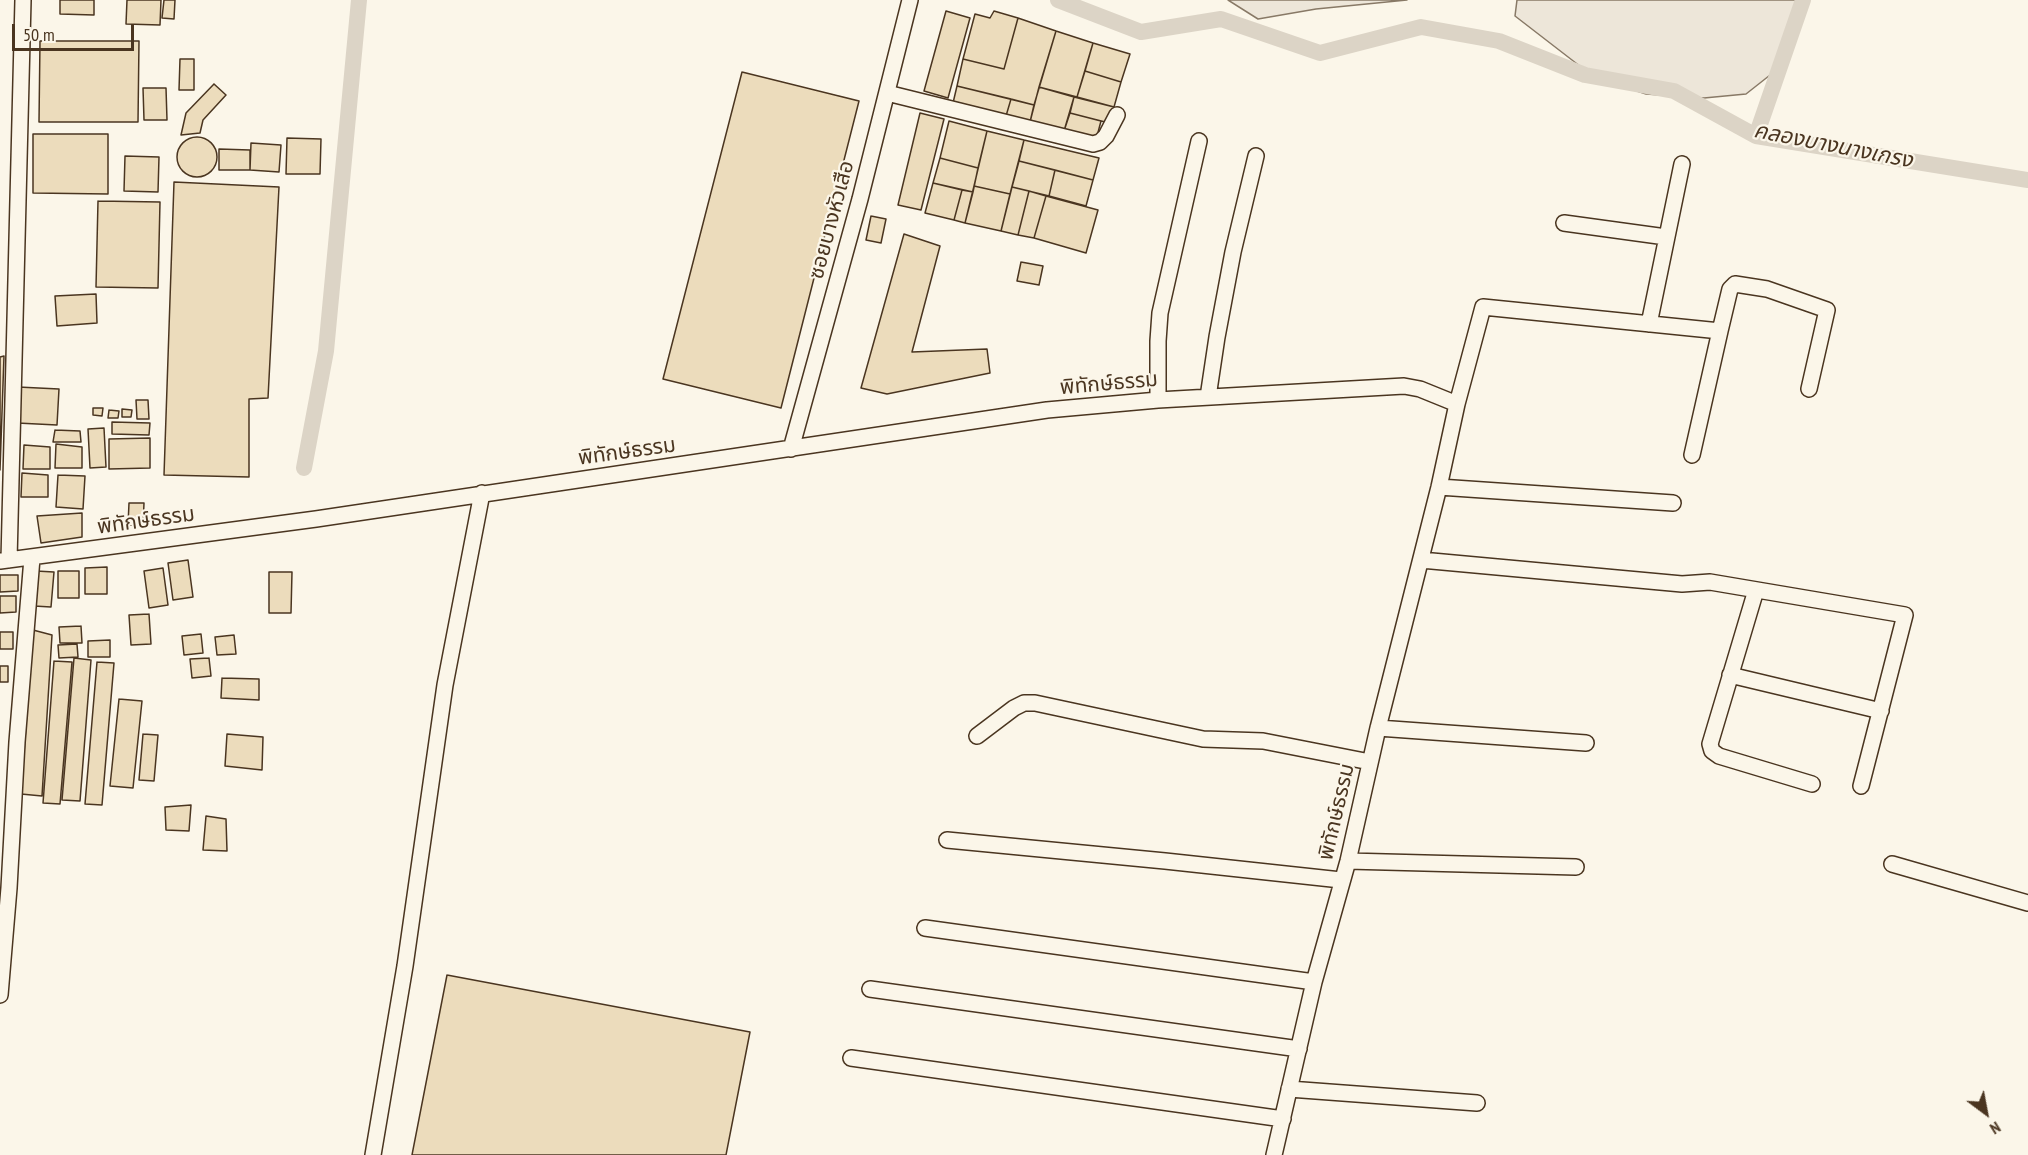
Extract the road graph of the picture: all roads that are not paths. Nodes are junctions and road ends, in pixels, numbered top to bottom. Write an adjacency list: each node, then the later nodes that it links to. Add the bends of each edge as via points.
1 (23, 0): 23 (street)
2 (910, 0): 3 (street, ซอยบางหัวเสือ)
3 (887, 93): 4 (street, via 1093,144 1106,136); 16 (street, ซอยบางหัวเสือ)
4 (1117, 114)
5 (1199, 141): 14 (street, via 1160,313)
6 (1256, 156): 13 (street, via 1233,252)
7 (1682, 164): 9 (street)
8 (1564, 223): 9 (street)
9 (1666, 237): 10 (street)
10 (1649, 324): 11 (street); 15 (street, via 1483,306)
11 (1720, 331): 12 (street, via 1730,290 1736,284 1767,289 1827,310); 17 (street)
12 (1809, 389)
13 (1208, 397): 14 (street, พิทักษ์ธรรม); 15 (street, พิทักษ์ธรรม, via 1404,386)
14 (1158, 400): 16 (street, พิทักษ์ธรรม, via 1047,410)
15 (1457, 404): 18 (street, พิทักษ์ธรรม)
16 (791, 449): 19 (street, พิทักษ์ธรรม)
17 (1692, 455)
18 (1439, 487): 20 (street); 22 (street, พิทักษ์ธรรม)
19 (482, 493): 21 (street, พิทักษ์ธรรม); 48 (street, via 444,685 405,966)
20 (1673, 503)
21 (32, 558): 23 (street, พิทักษ์ธรรม); 42 (street)
22 (1421, 560): 24 (street, via 1682,584 1710,582); 27 (street, พิทักษ์ธรรม)
23 (5, 561)
24 (1756, 590): 25 (street); 26 (street, via 1905,615)
25 (1730, 675): 26 (street); 31 (street, via 1710,744 1712,751)
26 (1881, 711): 32 (street)
27 (1378, 728): 29 (street); 30 (street, พิทักษ์ธรรม)
28 (977, 736): 30 (street, via 1014,708 1035,703 1203,739 1263,741)
29 (1586, 743)
30 (1370, 762): 34 (street, พิทักษ์ธรรม)
31 (1812, 784)
32 (1861, 786)
33 (947, 840): 37 (street)
34 (1348, 861): 36 (street); 37 (street, พิทักษ์ธรรม)
35 (1892, 864): 38 (street)
36 (1576, 867)
37 (1341, 880): 40 (street, พิทักษ์ธรรม)
38 (2028, 903)
39 (925, 928): 40 (street)
40 (1314, 982): 43 (street, พิทักษ์ธรรม)
41 (870, 989): 43 (street)
42 (0, 995)
43 (1299, 1049): 45 (street, พิทักษ์ธรรม)
44 (851, 1058): 47 (street)
45 (1289, 1089): 46 (street); 47 (street, พิทักษ์ธรรม)
46 (1478, 1103)
47 (1283, 1119): 49 (street, พิทักษ์ธรรม)
48 (373, 1155)
49 (1274, 1155)

